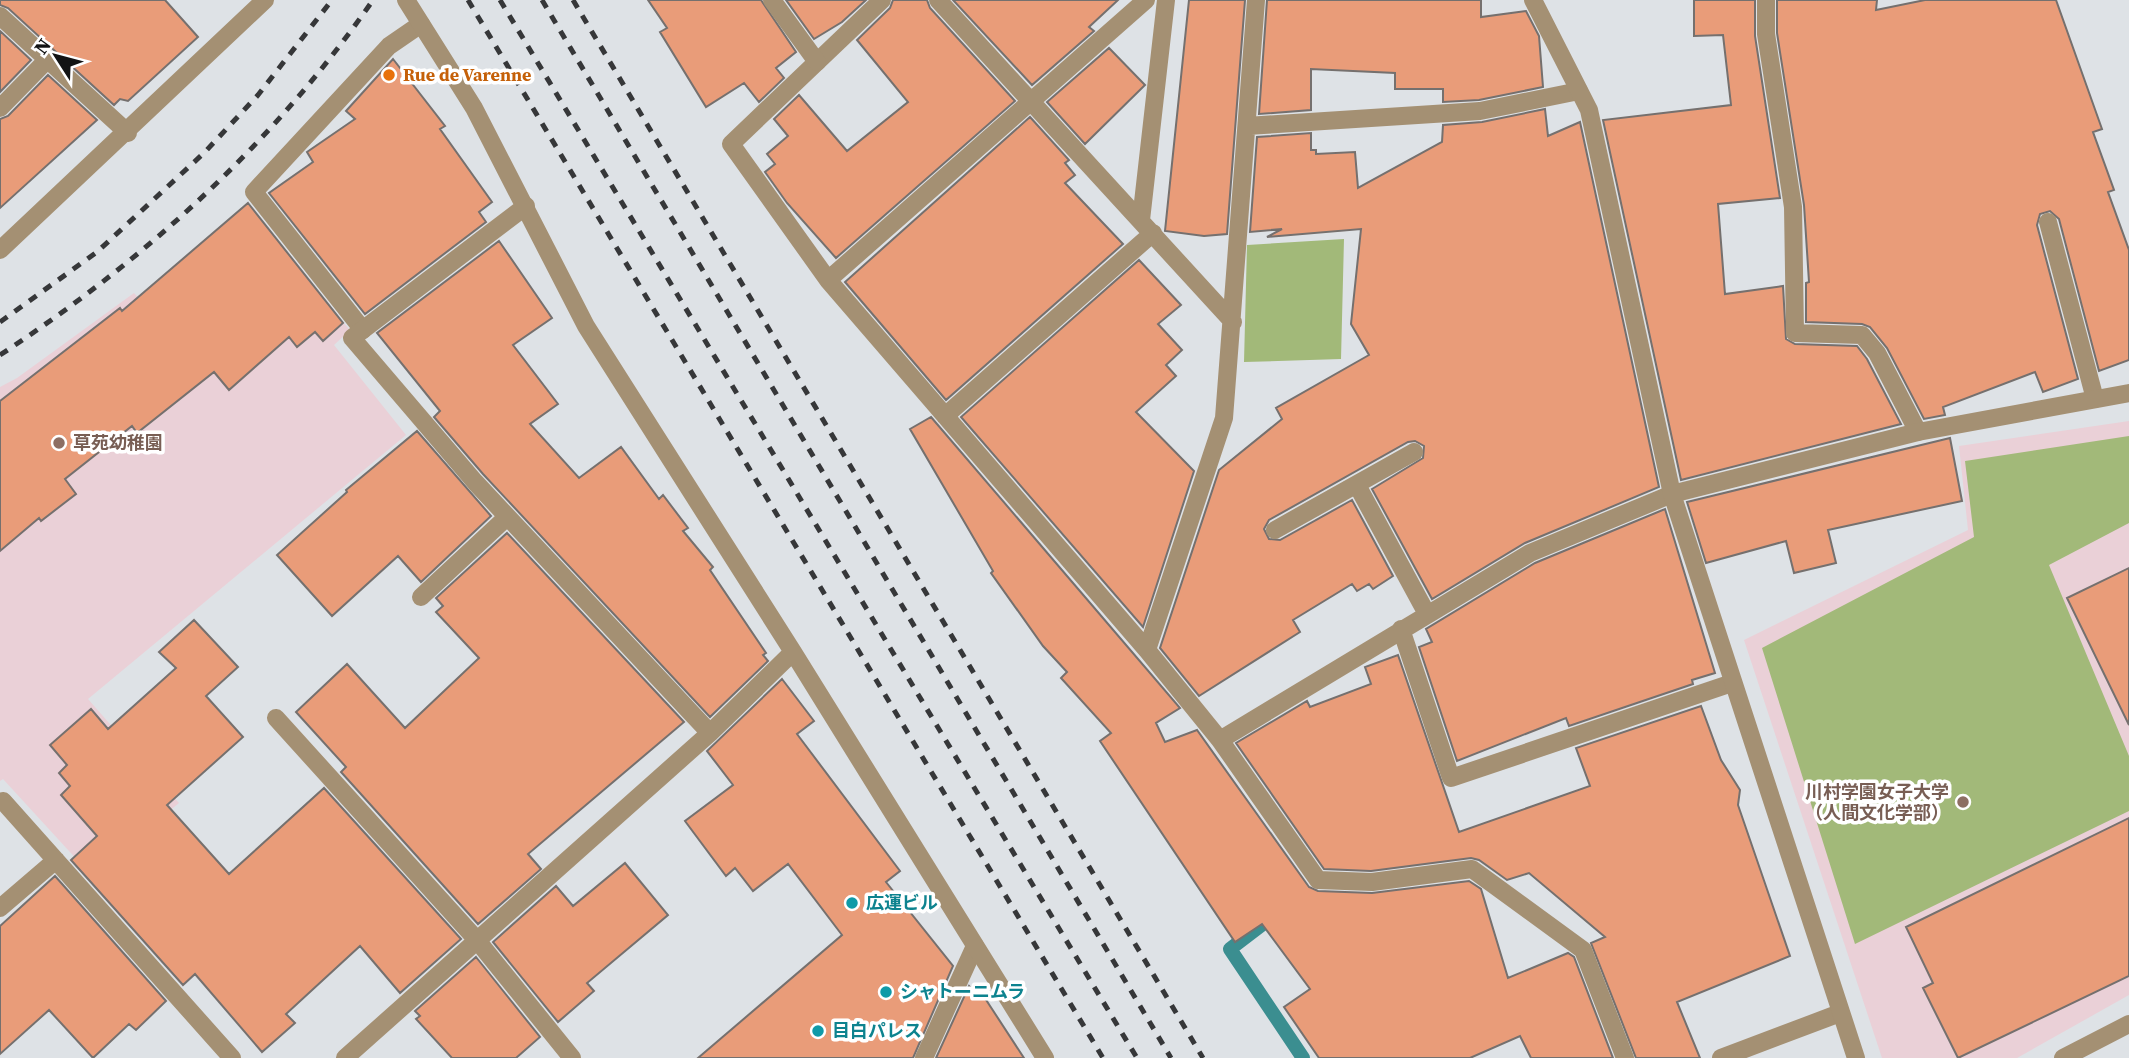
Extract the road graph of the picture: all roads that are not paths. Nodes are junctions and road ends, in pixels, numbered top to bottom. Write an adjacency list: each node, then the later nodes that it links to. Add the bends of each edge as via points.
1 (265, 0): 19 (street)
2 (406, 0): 12 (street)
3 (772, 0): 14 (street)
4 (882, 0): 14 (street)
5 (939, 0): 16 (street)
6 (1146, 0): 16 (street)
7 (1166, 0): 22 (street)
8 (1256, 0): 18 (street)
9 (1534, 0): 15 (street)
10 (1766, 0): 30 (street, via 1766,34 1793,207 1795,333 1862,335 1877,353)
11 (0, 16): 13 (street)
12 (421, 24): 20 (street, via 474,108); 26 (street, via 381,55 254,192)
13 (48, 60): 17 (street); 19 (street)
14 (817, 62): 24 (street, via 731,144)
15 (1579, 91): 18 (street, via 1480,111); 33 (street, via 1589,110)
16 (1033, 100): 22 (street); 24 (street)
17 (0, 108)
18 (1247, 126): 25 (street)
19 (128, 133): 23 (street)
20 (526, 206): 26 (street); 40 (street, via 586,326)
21 (2048, 222): 28 (street)
22 (1147, 227): 25 (street); 29 (street)
23 (0, 250)
24 (828, 280): 29 (street)
25 (1233, 322): 39 (street, via 1224,418)
26 (363, 330): 34 (street, via 352,338)
27 (2129, 393): 28 (street)
28 (2095, 399): 30 (street)
29 (945, 416): 39 (street)
30 (1918, 432): 33 (street)
31 (1414, 453): 32 (street)
32 (1357, 485): 35 (street); 37 (street)
33 (1672, 494): 37 (street, via 1530,552); 41 (street)
34 (507, 517): 36 (street); 43 (street)
35 (1275, 530)
36 (421, 597)
37 (1427, 614): 38 (street)
38 (1401, 629): 41 (street, via 1451,778); 44 (street)
39 (1147, 650): 44 (street)
40 (793, 652): 43 (street); 49 (street)
41 (1732, 682): 50 (street)
42 (276, 718): 48 (street)
43 (710, 733): 48 (street)
44 (1220, 740): 57 (street, via 1318,880 1372,882 1472,869 1583,950)
45 (3, 801): 46 (street)
46 (56, 860): 47 (street); 52 (street)
47 (0, 908)
48 (476, 939): 53 (street); 54 (street)
49 (975, 946): 55 (street); 56 (street)
50 (1840, 1013): 58 (street); 59 (street)
51 (2129, 1024): 60 (street)
52 (232, 1058)
53 (345, 1058)
54 (572, 1058)
55 (924, 1058)
56 (1045, 1058)
57 (1625, 1058)
58 (1721, 1058)
59 (1856, 1058)
60 (2063, 1058)

